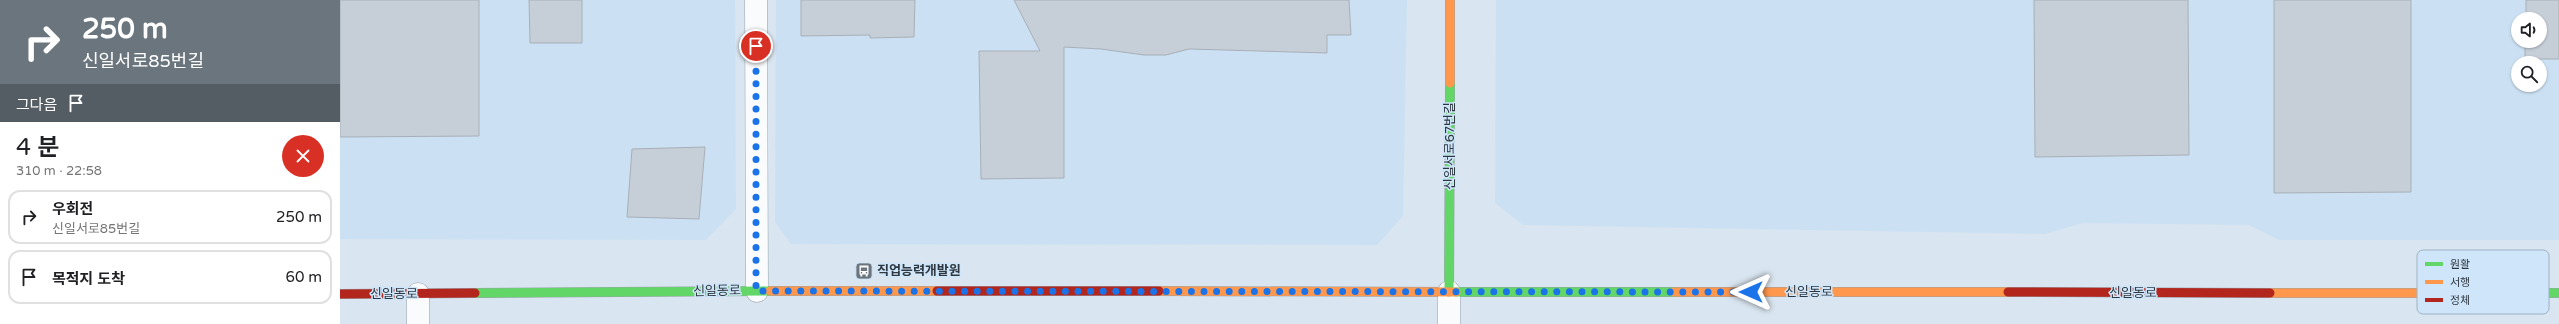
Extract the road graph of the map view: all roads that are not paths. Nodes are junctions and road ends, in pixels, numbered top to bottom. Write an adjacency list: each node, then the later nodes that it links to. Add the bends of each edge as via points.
1 (756, 0): 3 (street)
2 (1450, 0): 4 (main road, 신일서로67번길)
3 (756, 291): 4 (main road, 신일동로); 9 (main road, 신일동로)
4 (1449, 292): 5 (main road, 신일동로); 11 (street)
5 (2417, 293)
6 (2549, 293): 7 (main road, 신일동로)
7 (2559, 293)
8 (340, 294): 9 (main road, 신일동로)
9 (418, 294): 10 (street)
10 (418, 324)
11 (1450, 324)

